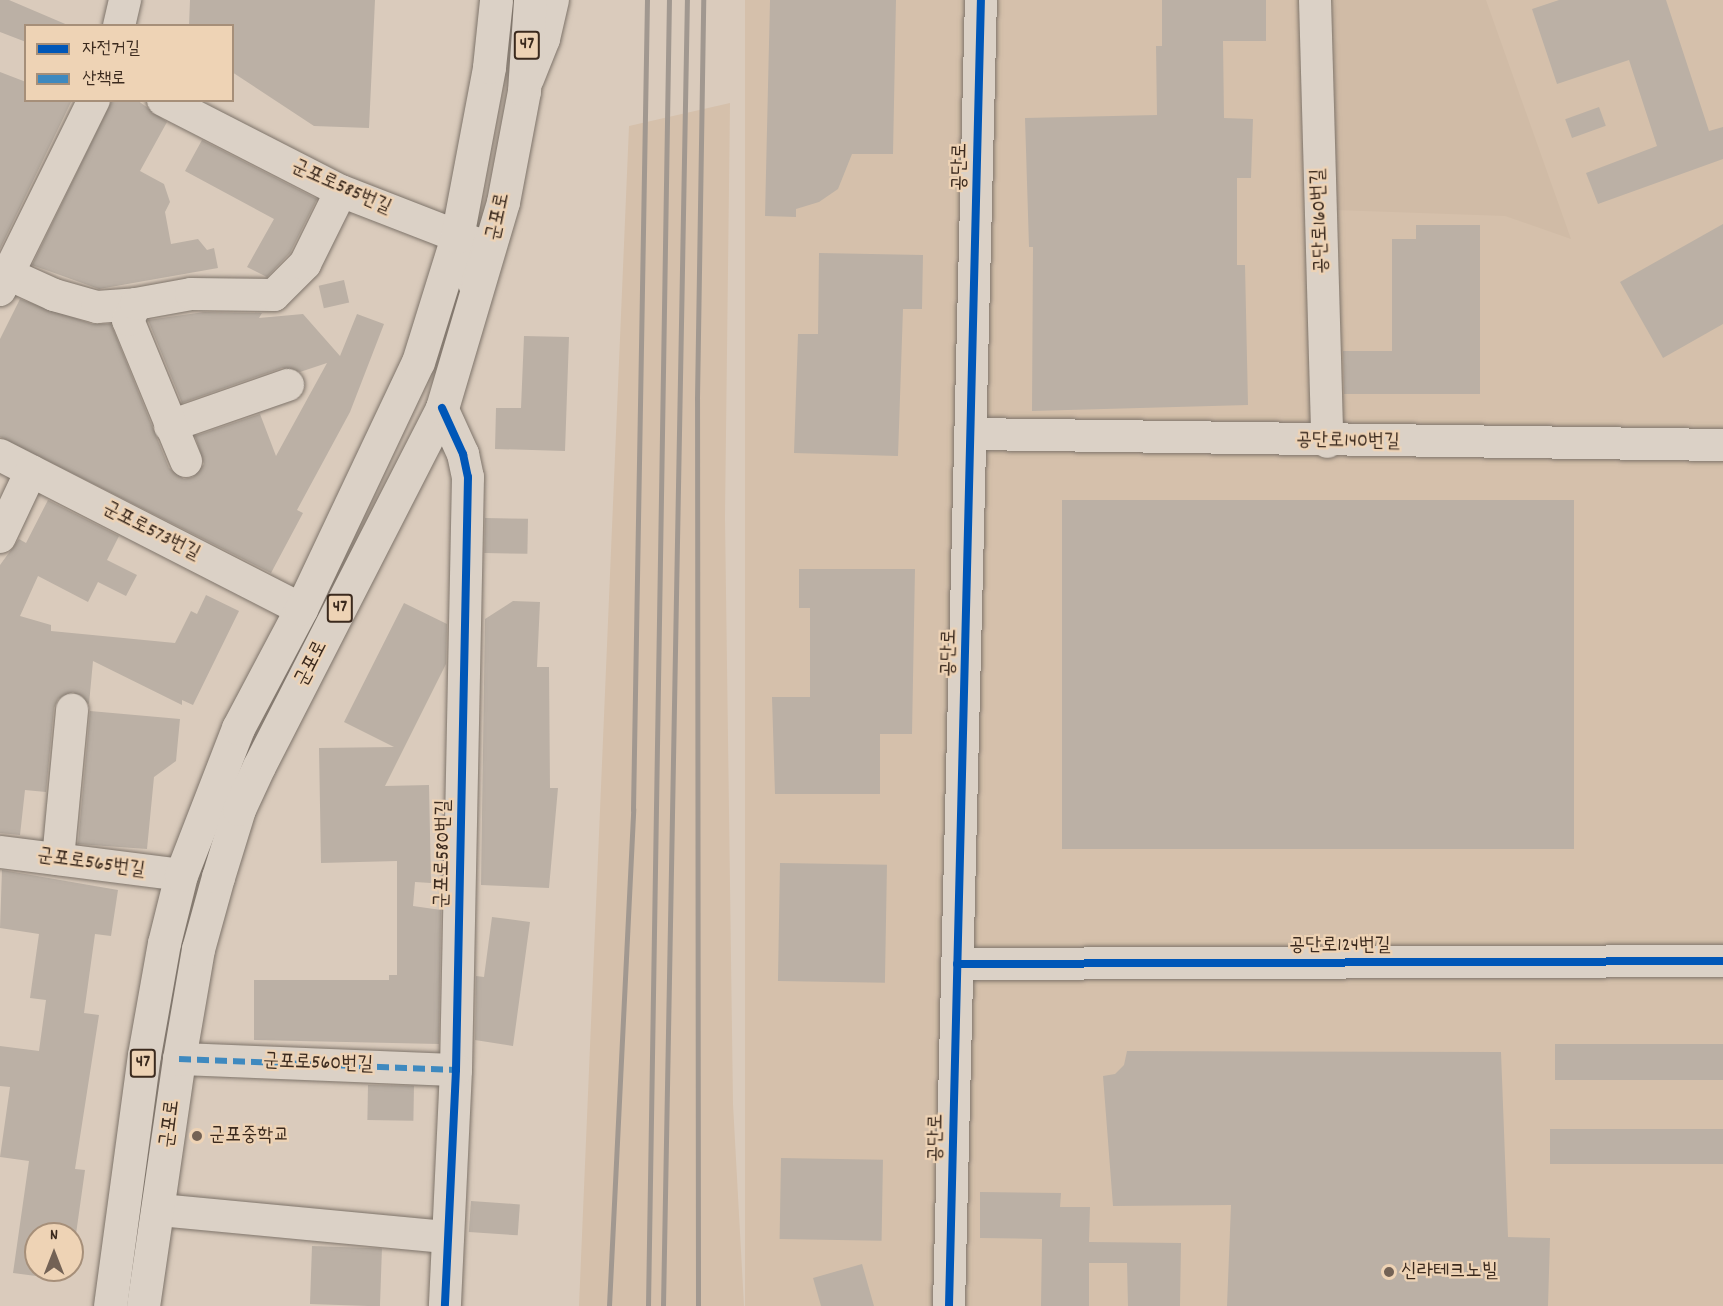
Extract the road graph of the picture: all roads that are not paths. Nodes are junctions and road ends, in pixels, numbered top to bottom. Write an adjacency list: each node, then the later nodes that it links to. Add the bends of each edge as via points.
1 (125, 0): 7 (street)
2 (496, 0): 12 (main road, 군포로 / 47, via 489,67)
3 (530, 0): 8 (main road, 군포로 / 47)
4 (553, 0): 8 (street, via 544,39)
5 (981, 0): 19 (street, 공단로)
6 (1315, 0): 20 (street, 공단로160번길)
7 (119, 24)
8 (524, 91): 14 (main road, 군포로 / 47, via 503,202)
9 (93, 102): 13 (street)
10 (167, 102): 11 (street, 군포로585번길)
11 (341, 191): 12 (street, 군포로585번길); 15 (street, via 305,264 274,295 191,294)
12 (457, 237): 14 (street, 군포로585번길, via 478,246 473,280); 26 (main road, 군포로 / 47, via 418,362)
13 (4, 282): 15 (street, via 97,307)
14 (478, 294): 17 (main road, 군포로 / 47)
15 (136, 304): 18 (street, via 128,320)
16 (288, 385): 18 (street)
17 (442, 408): 29 (main road, 군포로 / 47); 36 (street, 군포로580번길, via 464,454 468,477)
18 (170, 426): 23 (street)
19 (972, 434): 20 (street, 공단로140번길); 34 (street, 공단로)
20 (1327, 442): 21 (street, 공단로140번길)
21 (1723, 445)
22 (0, 455): 24 (street, 군포로573번길)
23 (186, 461)
24 (31, 471): 25 (street); 26 (street, 군포로573번길)
25 (0, 537)
26 (301, 609): 28 (main road, 군포로 / 47)
27 (72, 710): 31 (street)
28 (238, 729): 29 (main road, via 236,753 218,808 227,815); 32 (main road, 군포로 / 47)
29 (239, 809): 35 (main road, 군포로 / 47, via 198,949)
30 (0, 852): 31 (street, 군포로565번길)
31 (58, 859): 32 (street, 군포로565번길)
32 (182, 875): 39 (main road, 군포로 / 47, via 164,943 144,1055)
33 (1723, 961): 34 (street, 공단로124번길)
34 (957, 964): 42 (street, 공단로)
35 (179, 1059): 36 (street, 군포로560번길); 37 (main road, 군포로 / 47)
36 (456, 1070): 38 (street, 군포로580번길)
37 (160, 1210): 38 (street); 40 (main road, 군포로 / 47)
38 (448, 1237): 41 (street, 군포로580번길)
39 (110, 1306)
40 (143, 1306)
41 (445, 1306)
42 (949, 1306)

